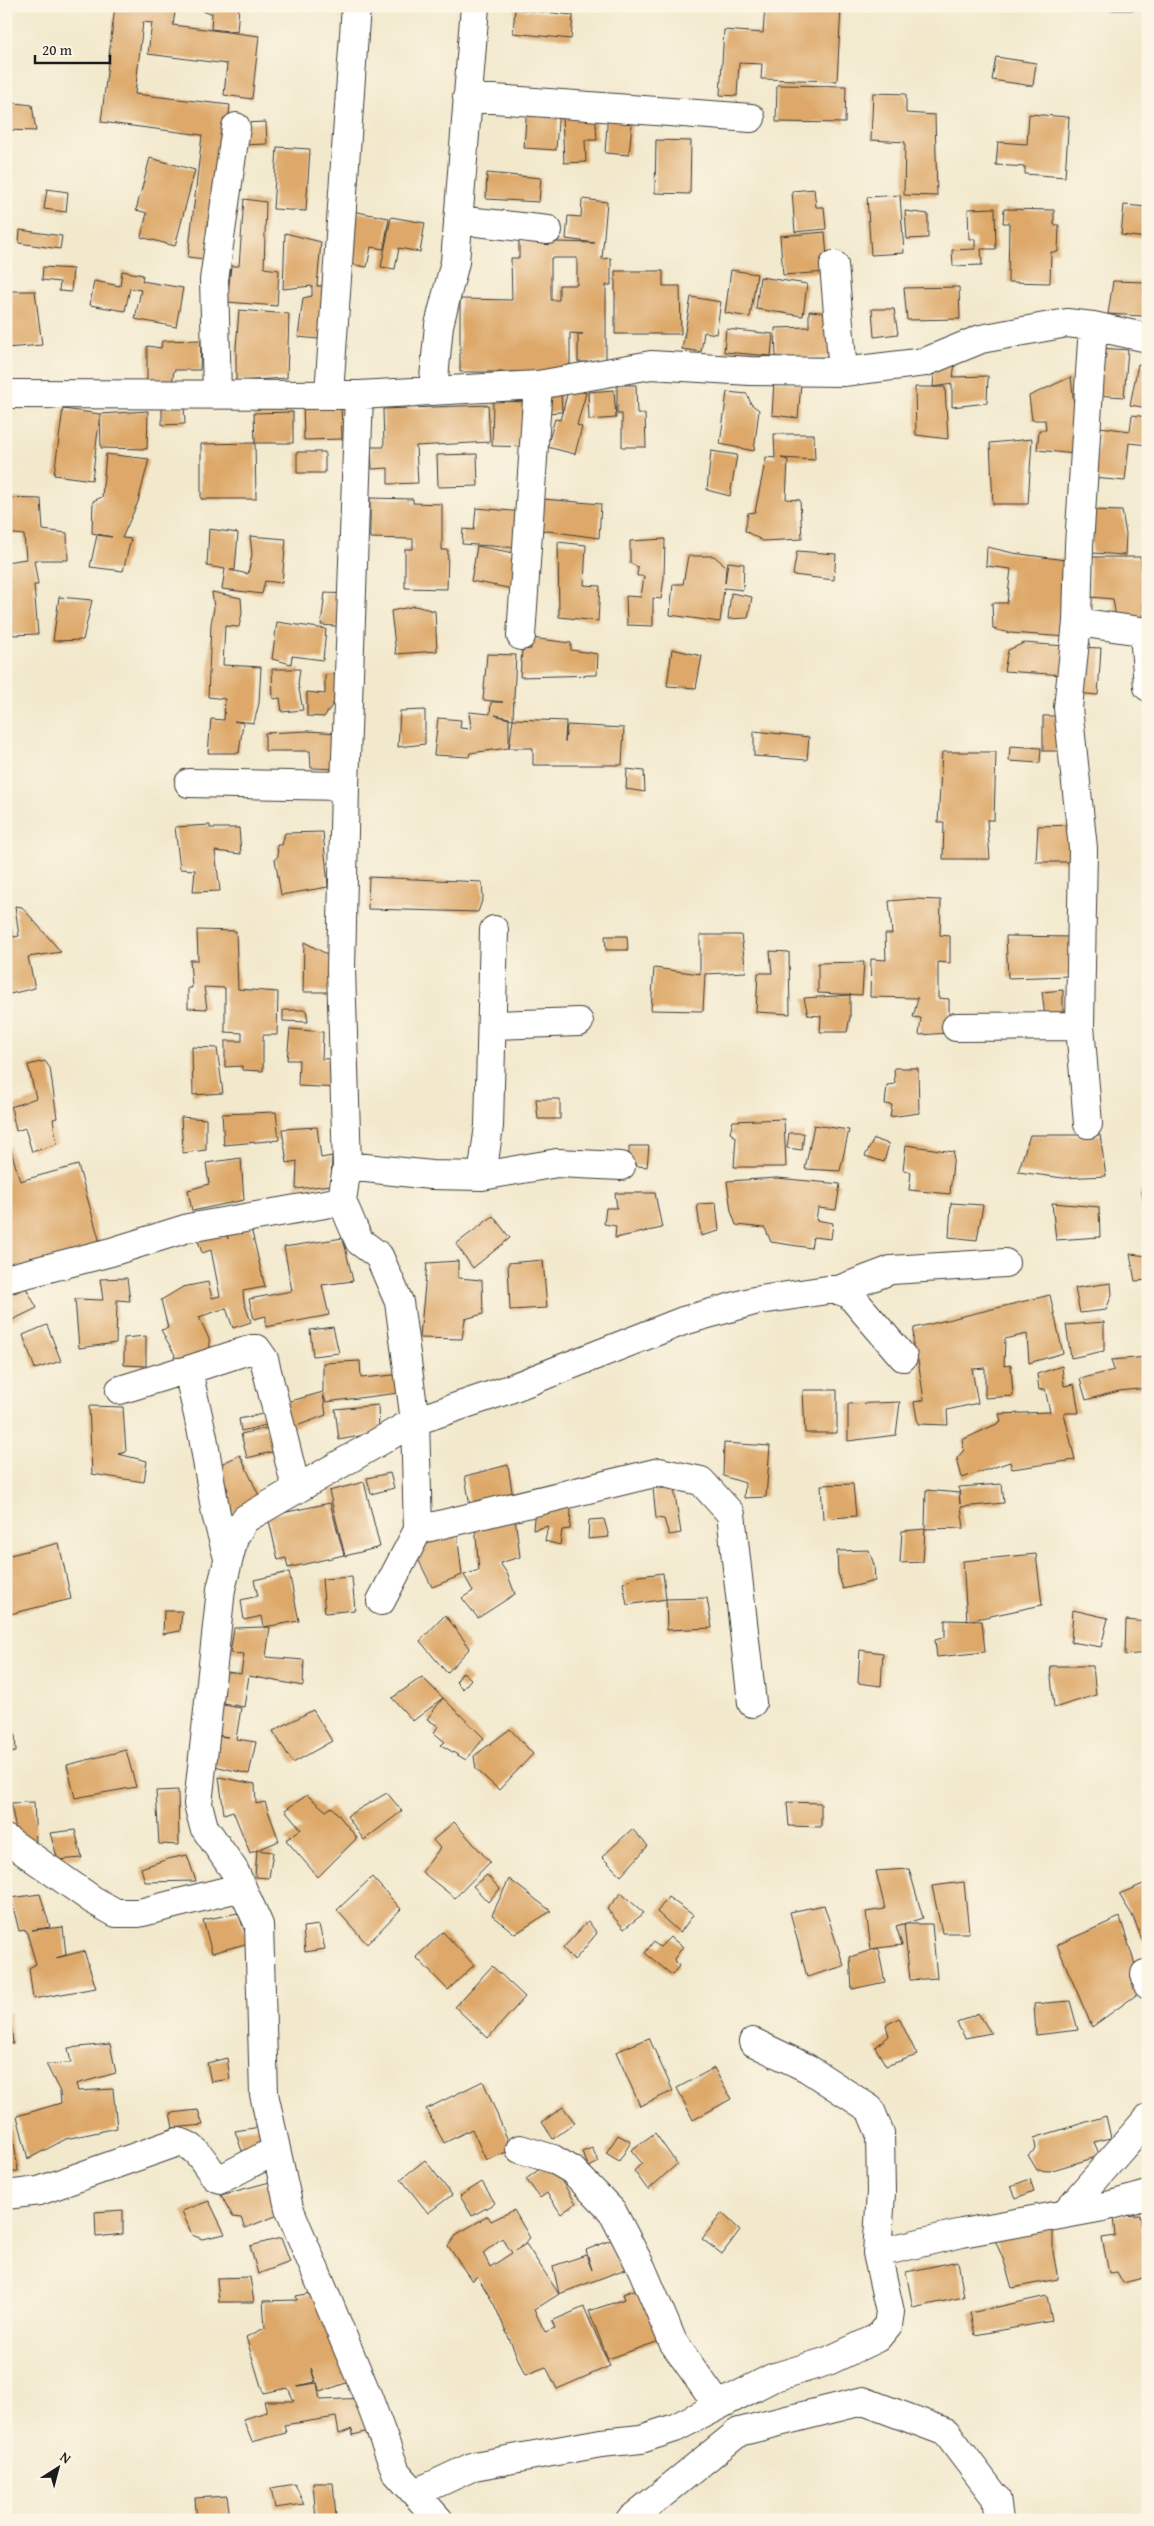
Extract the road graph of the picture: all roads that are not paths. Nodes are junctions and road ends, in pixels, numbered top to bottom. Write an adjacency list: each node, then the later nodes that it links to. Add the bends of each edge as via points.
1 (356, 6): 15 (street)
2 (475, 6): 3 (street)
3 (467, 97): 4 (street); 6 (street)
4 (751, 118)
5 (236, 127): 14 (street, via 214,280)
6 (458, 220): 7 (street); 13 (street, via 455,262 439,325)
7 (548, 230)
8 (834, 265): 11 (street)
9 (1092, 326): 10 (street); 11 (street, via 1067,323 981,340 925,362); 18 (street)
10 (1148, 338)
11 (843, 372): 12 (street, via 651,365)
12 (538, 385): 13 (street); 20 (street)
13 (433, 389): 17 (street)
14 (217, 393): 15 (street); 16 (street)
15 (329, 393): 17 (street)
16 (6, 394)
17 (359, 395): 23 (street)
18 (1077, 622): 19 (street); 27 (street, via 1068,708 1083,848)
19 (1146, 632): 21 (street)
20 (521, 636)
21 (1148, 687)
22 (189, 783): 23 (street)
23 (345, 786): 30 (street, via 341,969)
24 (494, 930): 26 (street)
25 (579, 1022): 26 (street)
26 (492, 1025): 32 (street, via 489,1126)
27 (1080, 1026): 28 (street); 29 (street)
28 (956, 1027)
29 (1088, 1124)
30 (347, 1166): 32 (street, via 431,1175); 33 (street)
31 (620, 1166): 32 (street, via 558,1163)
32 (482, 1176)
33 (342, 1200): 35 (street, via 188,1228); 40 (street, via 359,1241 379,1256 399,1302)
34 (1005, 1263): 36 (street, via 891,1270)
35 (6, 1279)
36 (838, 1290): 37 (street, via 849,1294); 40 (street, via 754,1301 683,1321 507,1390)
37 (903, 1357)
38 (182, 1372): 39 (street); 41 (street, via 257,1349 264,1359); 43 (street, via 190,1380 217,1522)
39 (120, 1390)
40 (415, 1421): 41 (street); 42 (street)
41 (296, 1488): 43 (street, via 245,1519)
42 (418, 1530): 44 (street); 45 (street, via 659,1472 701,1481 731,1514)
43 (228, 1558): 47 (street, via 221,1589 198,1804 204,1827)
44 (381, 1600)
45 (752, 1703)
46 (6, 1839): 47 (street, via 116,1913 139,1913)
47 (242, 1887): 51 (street, via 259,1925 264,2094)
48 (753, 2042): 55 (street, via 807,2068 870,2109 880,2133)
49 (1148, 2118): 54 (street)
50 (520, 2149): 56 (street, via 553,2158 572,2170 612,2211 642,2269 673,2342)
51 (276, 2150): 52 (street, via 221,2179 215,2177 188,2144 178,2142 39,2191); 57 (street, via 289,2208 368,2396 396,2472)
52 (6, 2195)
53 (1148, 2195): 54 (street, via 1103,2207)
54 (1066, 2212): 55 (street, via 962,2232)
55 (877, 2253): 56 (street, via 890,2312 888,2325 877,2338 828,2361 772,2378)
56 (718, 2405): 57 (street, via 675,2428 641,2439 591,2444 474,2466)
57 (416, 2493): 58 (street)
58 (439, 2520)
59 (630, 2520): 60 (street, via 739,2432 862,2401 946,2432 996,2498)
60 (999, 2520)

